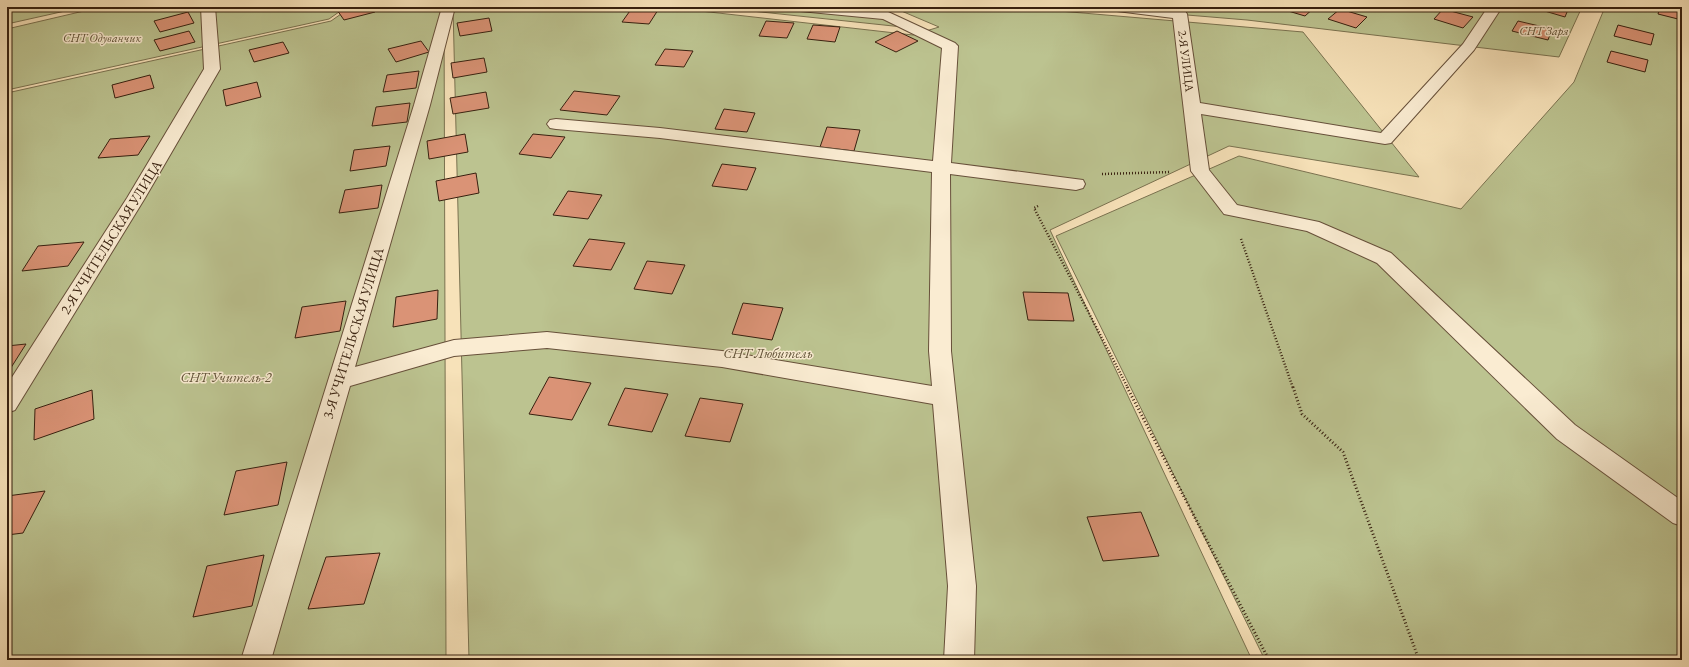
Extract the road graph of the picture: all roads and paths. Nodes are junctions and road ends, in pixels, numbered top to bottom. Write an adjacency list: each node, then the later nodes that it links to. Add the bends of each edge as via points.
1 (208, 7): 14 (street, 2-Я УЧИТЕЛЬСКАЯ УЛИЦА, via 212,69 136,198)
2 (450, 7): 12 (street, 3-Я УЧИТЕЛЬСКАЯ УЛИЦА, via 447,10 422,105)
3 (800, 7): 8 (street, via 886,16 950,46)
4 (1117, 7): 6 (street, 2-Я УЛИЦА, via 1180,14)
5 (1495, 7): 6 (street, via 1469,48 1385,139)
6 (1192, 107): 9 (street, 2-Я УЛИЦА)
7 (556, 124): 8 (street, via 660,133)
8 (942, 167): 10 (street); 13 (street, via 940,351)
9 (1200, 171): 10 (path, via 1095,174); 11 (street)
10 (1076, 184): 18 (path, via 1034,208)
11 (1231, 210): 15 (street, via 1312,226 1384,258 1566,432); 19 (path, via 1302,414 1343,452)
12 (340, 380): 13 (street, via 454,348 547,340 722,359); 16 (street, 3-Я УЧИТЕЛЬСКАЯ УЛИЦА)
13 (944, 398): 17 (street, via 962,586)
14 (7, 404)
15 (1682, 516)
16 (256, 660)
17 (959, 660)
18 (1269, 660)
19 (1419, 660)

